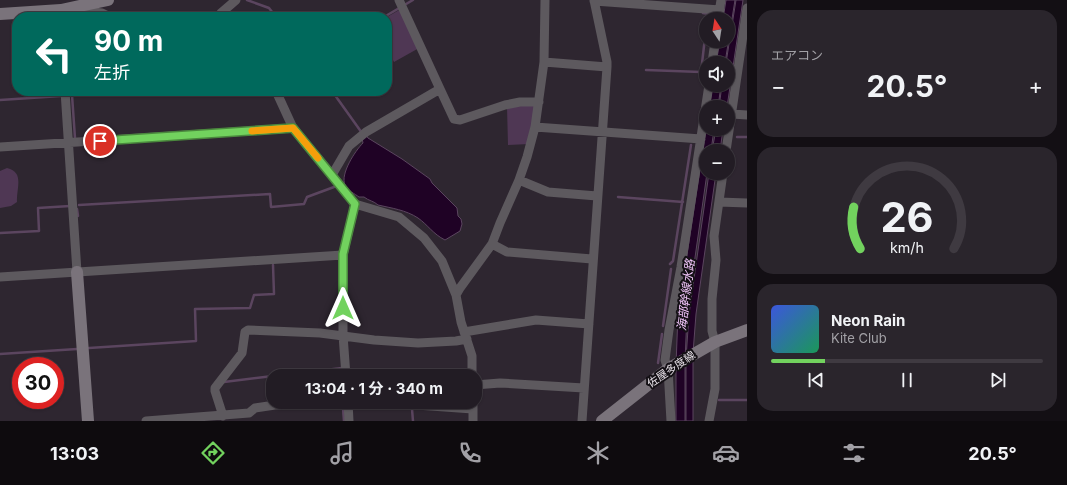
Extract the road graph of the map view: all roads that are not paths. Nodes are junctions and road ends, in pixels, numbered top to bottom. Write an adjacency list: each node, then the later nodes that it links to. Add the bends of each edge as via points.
1 (108, 0): 6 (street)
2 (236, 0): 11 (street)
3 (545, 0): 16 (street)
4 (721, 0): 12 (street)
5 (594, 1): 13 (street); 17 (street)
6 (89, 3): 9 (street); 10 (street, via 86,11)
7 (401, 4): 19 (street)
8 (747, 8): 18 (street)
9 (66, 12)
10 (94, 12)
11 (221, 12)
12 (719, 12)
13 (699, 13)
14 (0, 14): 15 (street)
15 (12, 14)
16 (544, 62): 17 (street); 23 (street)
17 (607, 67): 29 (street)
18 (743, 71): 24 (street)
19 (440, 89): 23 (street, via 454,119 460,120 505,105); 33 (street, via 363,134 349,146)
20 (708, 92): 30 (street)
21 (65, 96): 31 (street)
22 (278, 96): 28 (street)
23 (538, 102): 27 (street)
24 (735, 102)
25 (735, 114): 26 (street)
26 (747, 115)
27 (535, 127): 29 (street); 34 (street)
28 (293, 128): 31 (street); 33 (street)
29 (603, 131): 30 (street); 36 (street)
30 (701, 139): 53 (street, via 669,330 665,360)
31 (68, 143): 32 (street); 43 (street)
32 (0, 147)
33 (332, 175): 39 (street)
34 (519, 180): 36 (street, via 548,192); 40 (street)
35 (722, 180): 37 (street)
36 (598, 196): 42 (street)
37 (719, 202): 38 (street); 50 (street, via 714,236 716,260)
38 (747, 203)
39 (355, 204): 41 (street); 45 (street, via 399,217 424,238 442,261)
40 (492, 244): 42 (street, via 507,252); 45 (street)
41 (343, 254): 43 (street); 48 (street)
42 (592, 259): 46 (street)
43 (77, 272): 44 (street); 60 (street)
44 (0, 277)
45 (456, 295): 49 (street)
46 (589, 324): 49 (street, via 536,320); 55 (street)
47 (747, 330): 50 (street, 佐屋多度線)
48 (343, 335): 49 (street, via 418,343 456,341); 51 (street); 59 (street, via 248,330 245,332 242,353 215,391)
49 (466, 336): 52 (street, via 472,356)
50 (710, 345): 53 (street, 佐屋多度線); 67 (street, via 715,388)
51 (345, 369)
52 (472, 369)
53 (668, 369): 65 (street, 佐屋多度線); 66 (street)
54 (482, 384): 55 (street, via 500,383)
55 (584, 388): 64 (street)
56 (266, 406): 59 (street, via 255,408 249,413)
57 (348, 409): 62 (street)
58 (473, 409): 63 (street)
59 (223, 416): 61 (street)
60 (88, 421)
61 (146, 421)
62 (349, 421)
63 (473, 421)
64 (582, 421)
65 (602, 421)
66 (671, 421)
67 (709, 421)

